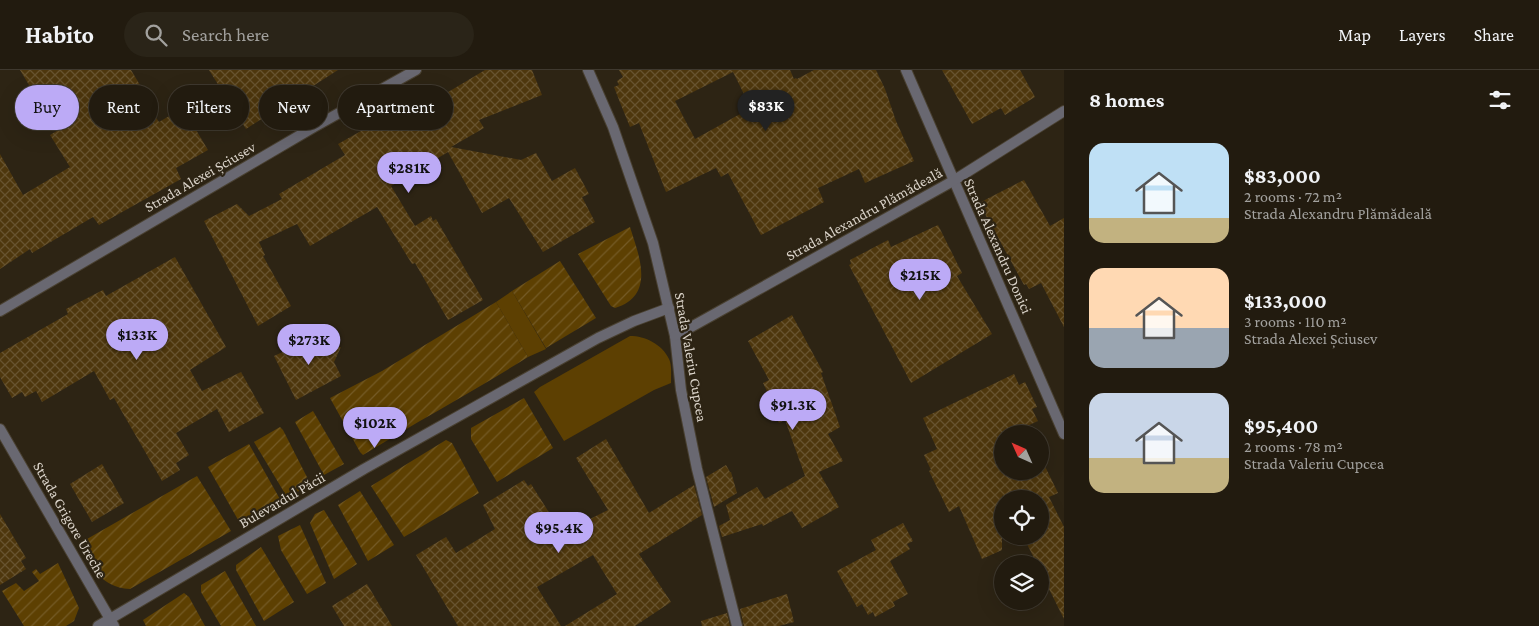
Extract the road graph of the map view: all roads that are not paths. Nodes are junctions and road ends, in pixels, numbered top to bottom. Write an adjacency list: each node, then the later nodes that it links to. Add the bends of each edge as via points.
1 (416, 70): 7 (street, Strada Alexei Șciusev)
2 (588, 70): 6 (street, Strada Valeriu Cupcea, via 653,243)
3 (906, 70): 5 (street, Strada Alexandru Donici)
4 (1064, 111): 5 (street, Strada Alexandru Plămădeală)
5 (953, 181): 8 (street, Strada Alexandru Plămădeală); 10 (street, Strada Alexandru Donici)
6 (669, 308): 8 (street, Strada Valeriu Cupcea); 11 (street, Bulevardul Păcii, via 598,338 364,469)
7 (0, 311)
8 (675, 336): 13 (street, Strada Valeriu Cupcea, via 681,390 697,469)
9 (0, 430): 11 (street, Strada Grigore Ureche)
10 (1064, 434)
11 (112, 622): 12 (street, Bulevardul Păcii)
12 (98, 626)
13 (737, 626)

